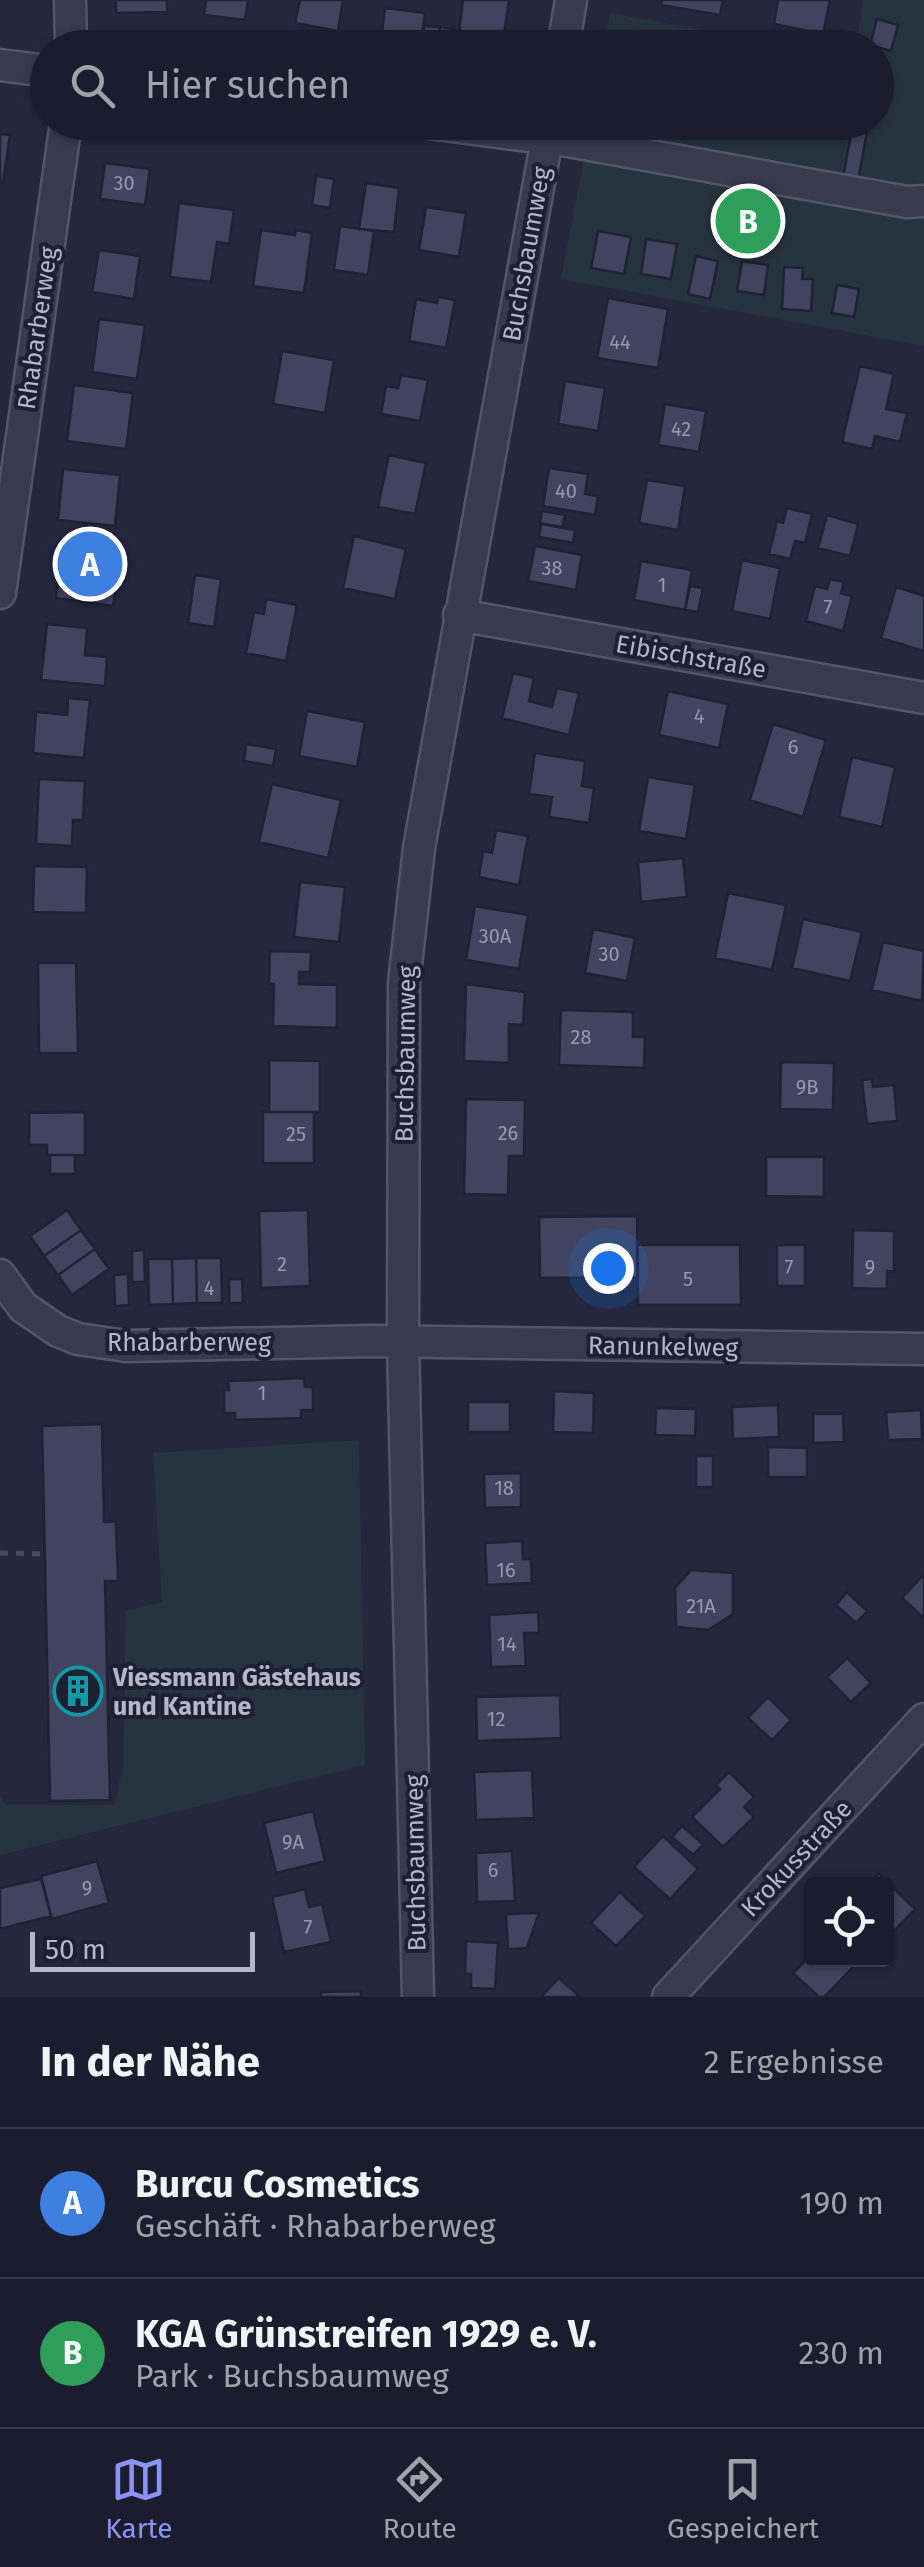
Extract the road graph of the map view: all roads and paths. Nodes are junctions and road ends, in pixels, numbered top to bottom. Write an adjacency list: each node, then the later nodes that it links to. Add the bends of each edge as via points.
1 (70, 0): 3 (street)
2 (572, 0): 4 (street)
3 (71, 30)
4 (566, 30)
5 (0, 65): 6 (street)
6 (30, 69)
7 (63, 140): 11 (street, Rhabarberweg)
8 (546, 140): 12 (street, Buchsbaumweg)
9 (593, 140): 10 (street)
10 (924, 201)
11 (0, 594)
12 (459, 615): 13 (street, Eibischstraße); 15 (street, Buchsbaumweg, via 418,848 404,983)
13 (924, 698)
14 (0, 1274): 15 (street, Rhabarberweg, via 38,1319 98,1343)
15 (403, 1342): 16 (street, Ranunkelweg); 20 (street, Buchsbaumweg)
16 (924, 1349)
17 (0, 1554): 18 (path)
18 (45, 1554)
19 (924, 1719): 21 (street, Krokusstraße)
20 (418, 1997)
21 (668, 1997)

